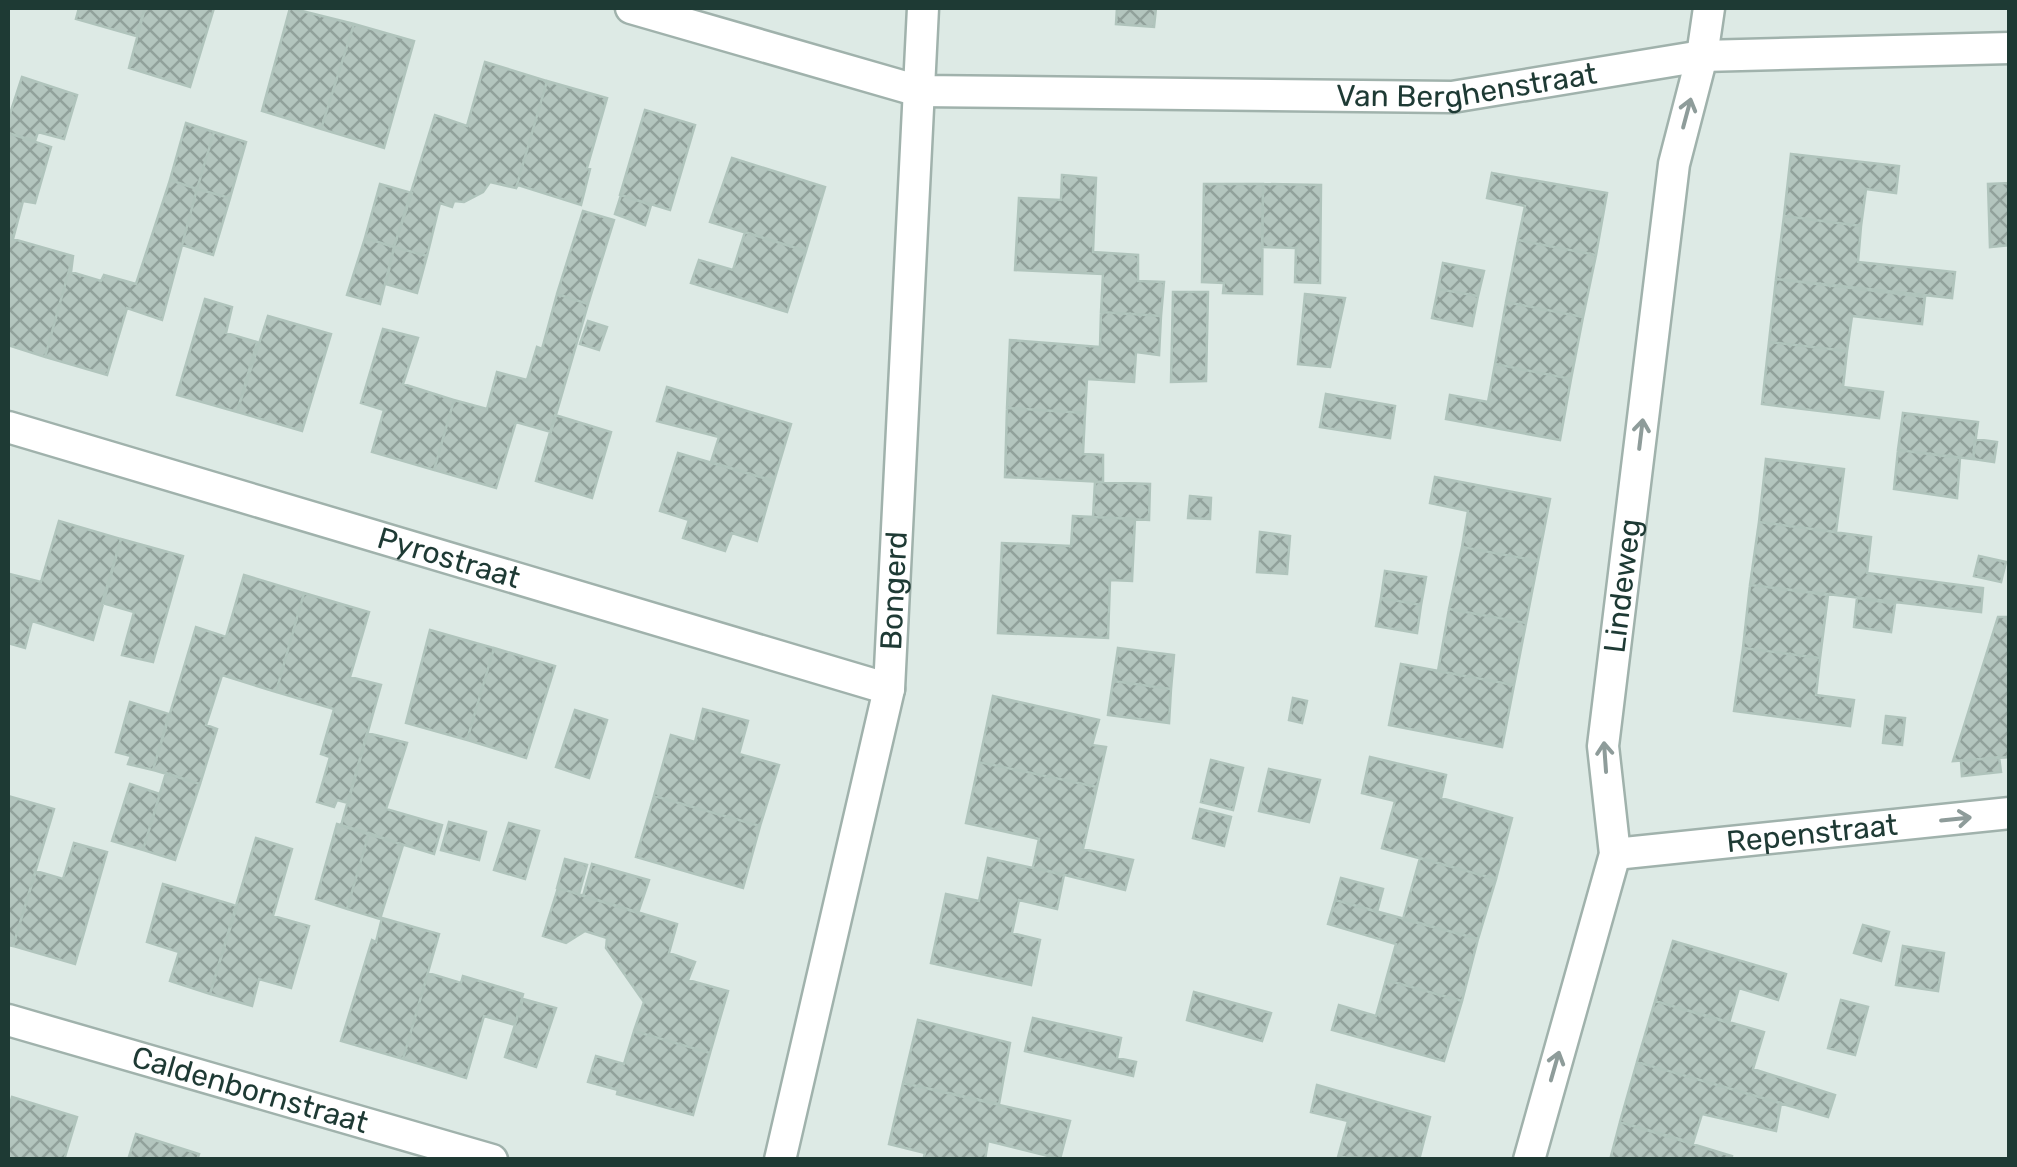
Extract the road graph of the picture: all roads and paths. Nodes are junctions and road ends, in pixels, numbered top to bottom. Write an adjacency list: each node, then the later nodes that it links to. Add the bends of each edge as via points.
1 (631, 8): 6 (street, Van Berghenstraat)
2 (923, 8): 6 (street, Bongerd)
3 (1709, 8): 5 (street, Lindeweg)
4 (2010, 48): 5 (street, Van Berghenstraat)
5 (1702, 56): 6 (street, Van Berghenstraat, via 1452,97); 10 (street, Lindeweg, one-way to 5, via 1603,746 1674,164)
6 (918, 92): 8 (street, Bongerd)
7 (8, 427): 8 (street, Pyrostraat)
8 (889, 689): 13 (street, Bongerd)
9 (2010, 813): 10 (street, Repenstraat, one-way to 9)
10 (1615, 854): 14 (street, Lindeweg, one-way to 10)
11 (8, 1020): 12 (street, Caldenbornstraat)
12 (492, 1160)
13 (780, 1160)
14 (1529, 1160)

